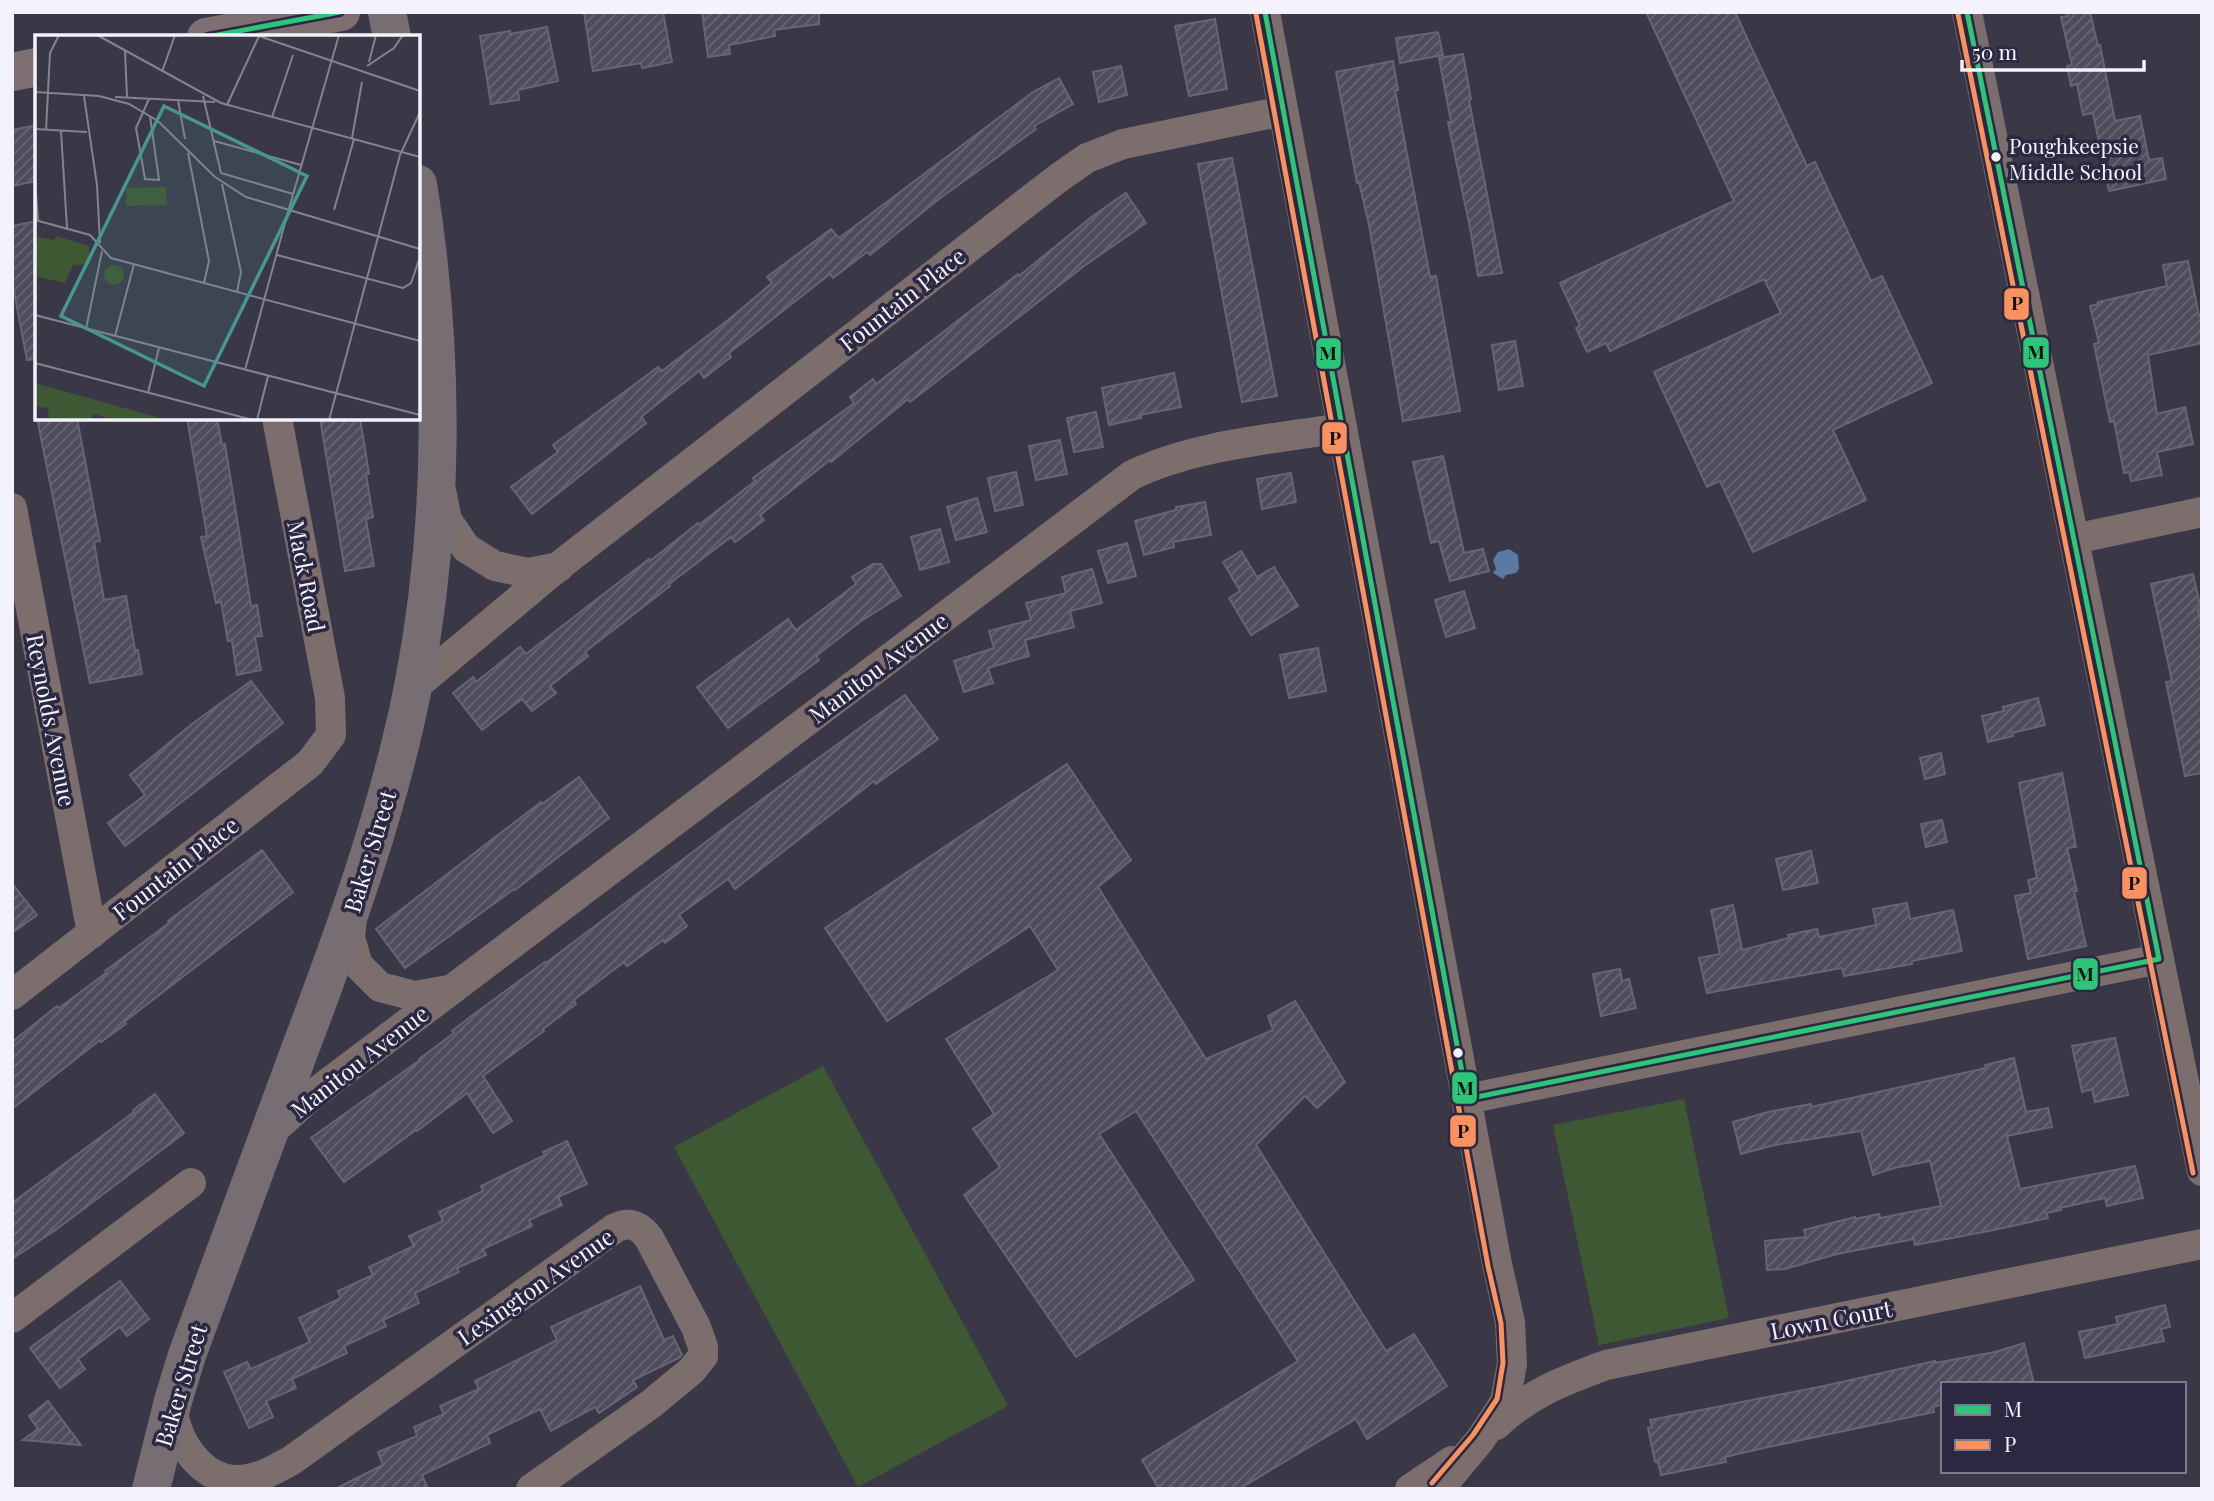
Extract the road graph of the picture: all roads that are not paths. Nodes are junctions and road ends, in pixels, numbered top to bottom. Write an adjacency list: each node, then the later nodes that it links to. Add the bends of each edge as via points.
1 (341, 12): 5 (main road)
2 (387, 12): 6 (highway)
3 (1265, 12): 9 (street)
4 (1967, 12): 16 (street)
5 (217, 35)
6 (392, 35)
7 (35, 68): 8 (main road)
8 (12, 72)
9 (1283, 111): 12 (street); 17 (street, Fountain Place, via 1123,144 1087,158)
10 (420, 199): 13 (highway, Baker Street, via 435,338)
11 (277, 420): 19 (street, Mack Road, via 330,698)
12 (1342, 428): 23 (street, Manitou Avenue, via 1188,454 1132,475); 25 (street)
13 (437, 470): 17 (street, Fountain Place, via 447,520 466,548 495,566 528,573); 18 (highway, Baker Street, via 432,556)
14 (12, 508): 21 (street, Reynolds Avenue)
15 (2202, 512): 16 (street)
16 (2074, 539): 22 (street)
17 (559, 566): 18 (street, Fountain Place)
18 (412, 689): 20 (highway, Baker Street, via 390,786)
19 (331, 735): 21 (street, Fountain Place, via 310,763)
20 (354, 901): 23 (street, Manitou Avenue, via 350,937 358,965 380,987 415,996); 26 (highway, Baker Street)
21 (92, 933): 24 (street, Fountain Place)
22 (2159, 959): 25 (street); 27 (street)
23 (452, 989): 26 (street, Manitou Avenue, via 311,1096)
24 (12, 995)
25 (1467, 1099): 32 (street, via 1510,1322 1512,1364 1505,1402)
26 (268, 1135): 31 (highway, Baker Street)
27 (2202, 1171)
28 (191, 1182): 30 (street)
29 (2202, 1244): 32 (street, Lown Court, via 1606,1365 1546,1388 1511,1410)
30 (12, 1318)
31 (173, 1401): 33 (street, Lexington Avenue, via 181,1441 199,1462 222,1477 251,1479); 34 (highway, Baker Street)
32 (1480, 1440): 37 (street); 38 (street)
33 (292, 1460): 35 (street, Lexington Avenue); 36 (street, Lexington Avenue, via 615,1228 634,1224 649,1238 701,1339 703,1356 684,1377 618,1429)
34 (150, 1489)
35 (258, 1489)
36 (531, 1489)
37 (1410, 1489)
38 (1439, 1489)

